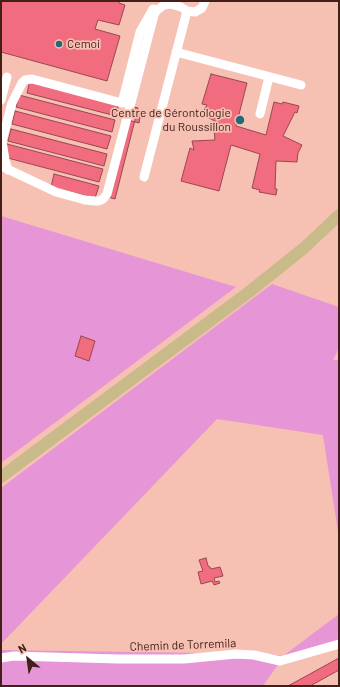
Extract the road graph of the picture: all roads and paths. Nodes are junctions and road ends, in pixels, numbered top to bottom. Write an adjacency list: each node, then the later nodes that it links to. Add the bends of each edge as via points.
1 (165, 1): 9 (street, via 158,3 140,32)
2 (205, 1): 3 (street, via 202,8 195,12)
3 (182, 6): 4 (street); 9 (street, via 164,5 156,11)
4 (176, 52): 6 (street); 12 (street)
5 (7, 77): 8 (street)
6 (269, 77): 7 (street); 10 (street)
7 (301, 85)
8 (1, 100)
9 (126, 103): 11 (street, via 32,79 25,80 12,103 2,141); 11 (street, via 107,194 103,199 85,200 56,192)
10 (260, 114)
11 (4, 168)
12 (144, 177)
13 (339, 215): 14 (main road, via 304,248 249,292)
14 (1, 476)
15 (339, 644): 16 (street, Chemin de Torremila, via 280,661 236,654 184,659 14,656)
16 (1, 658)

